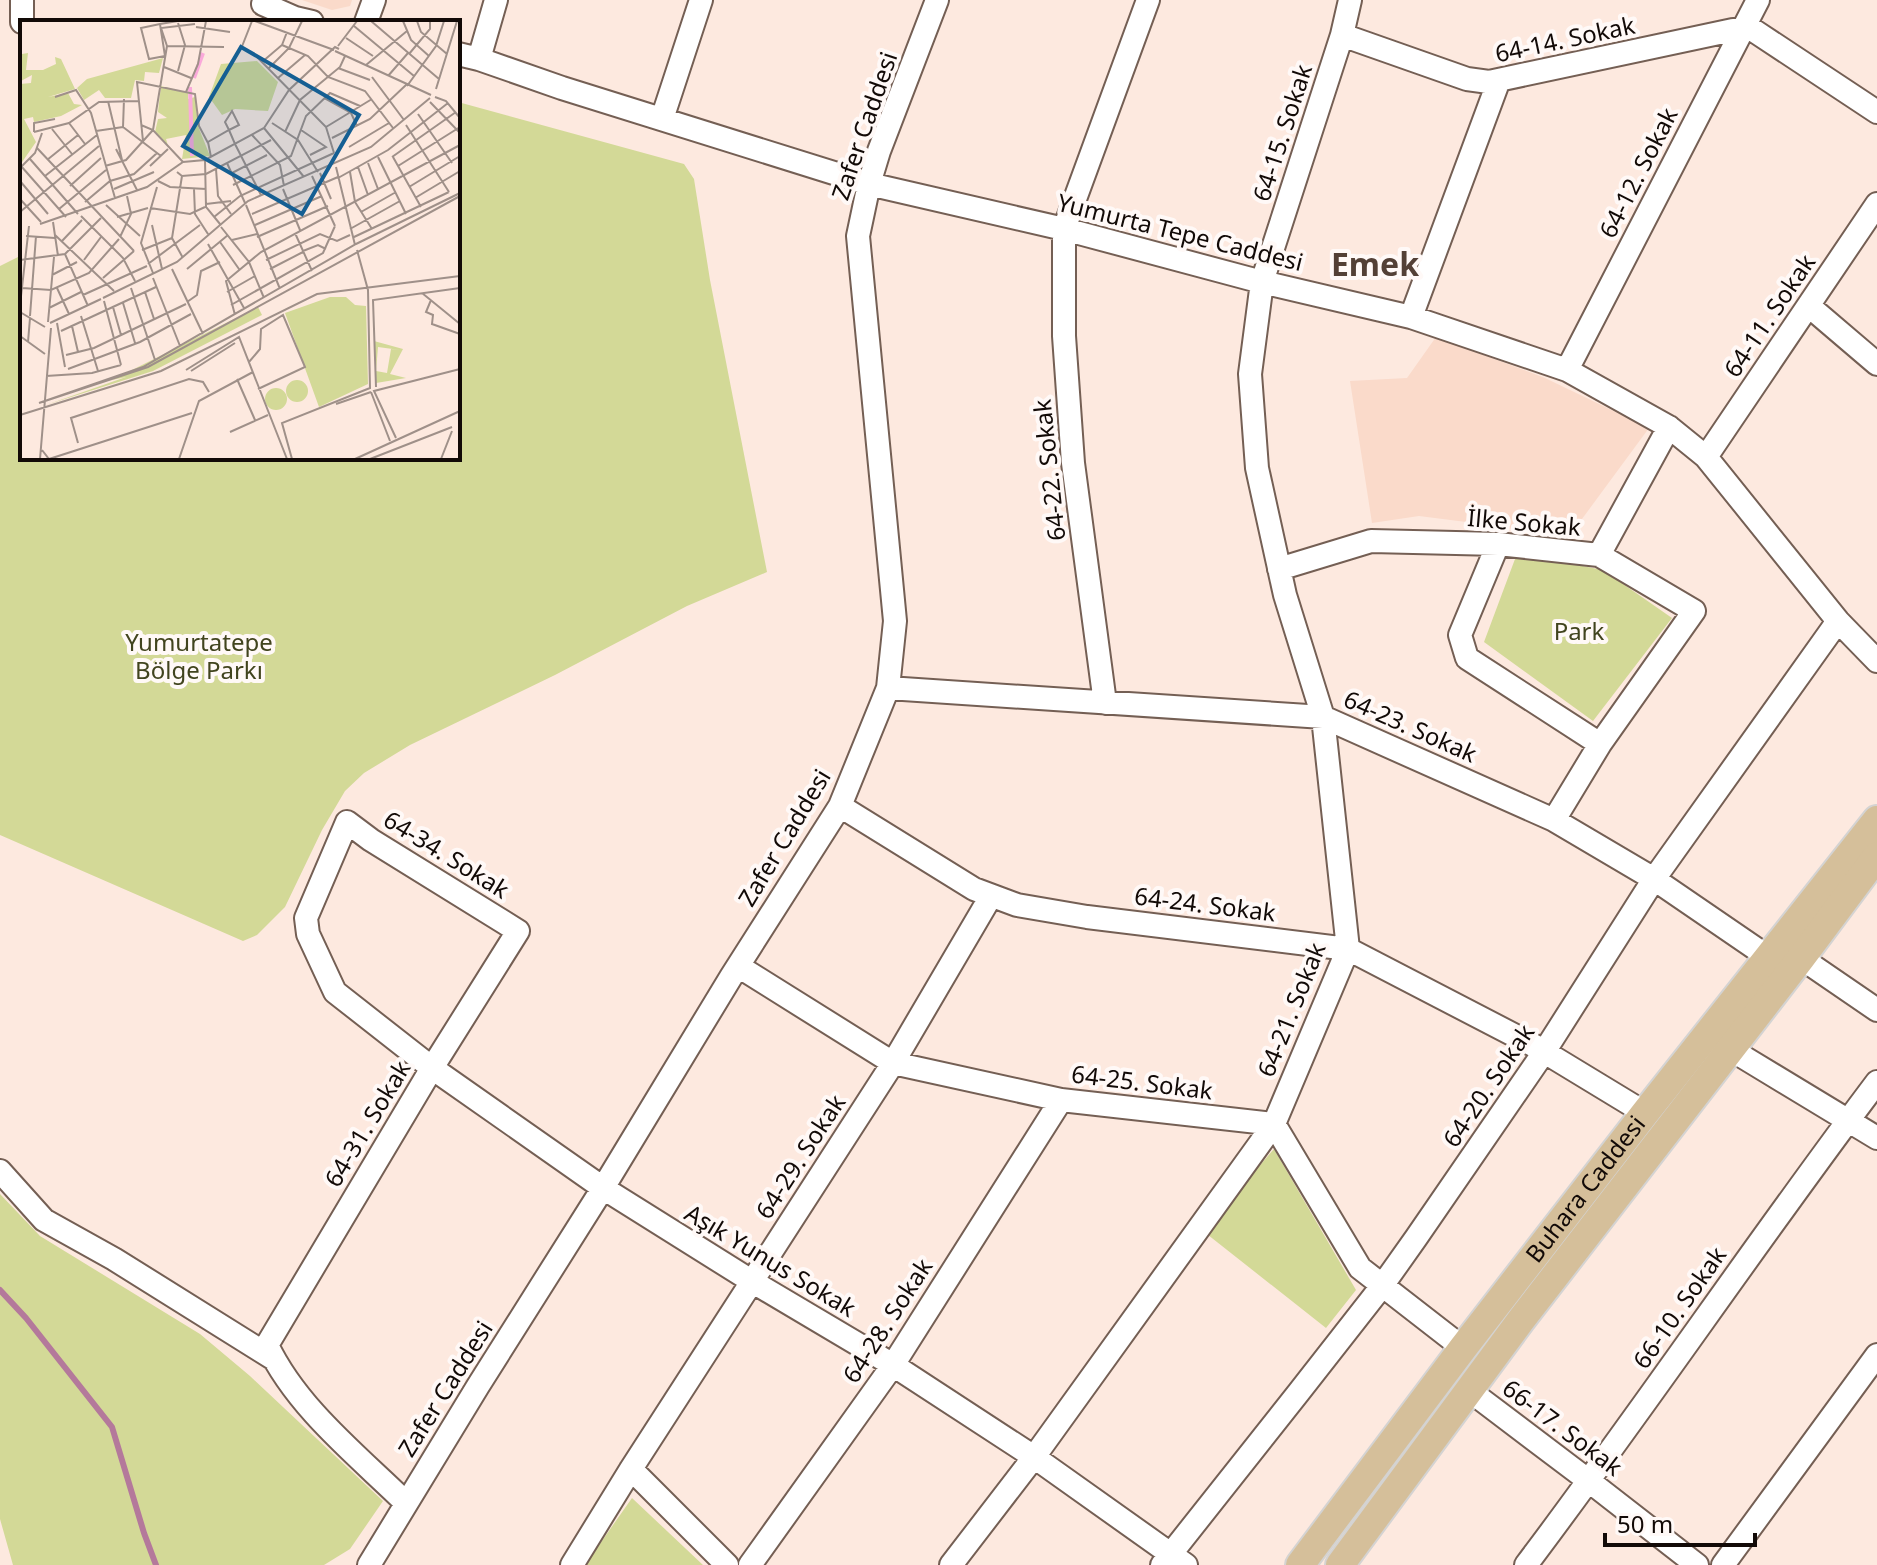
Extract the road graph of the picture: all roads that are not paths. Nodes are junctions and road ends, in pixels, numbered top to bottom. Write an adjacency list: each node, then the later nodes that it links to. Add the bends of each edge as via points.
1 (374, 0): 10 (street)
2 (496, 0): 13 (street)
3 (701, 0): 16 (street)
4 (937, 0): 17 (street, Zafer Caddesi)
5 (1148, 0): 19 (street)
6 (1350, 0): 12 (street, 64-15. Sokak)
7 (1758, 0): 11 (street, 64-12. Sokak)
8 (263, 4): 9 (street)
9 (304, 20)
10 (367, 20)
11 (1742, 30): 14 (street, 64-14. Sokak); 15 (street, via 1753,30); 24 (street, 64-12. Sokak)
12 (1342, 35): 14 (street, 64-14. Sokak, via 1467,79); 20 (street, 64-15. Sokak)
13 (469, 56): 16 (street, Yumurta Tepe Caddesi)
14 (1499, 80): 22 (street)
15 (1877, 112)
16 (662, 119): 17 (street, Yumurta Tepe Caddesi)
17 (869, 184): 19 (street, Yumurta Tepe Caddesi); 32 (street, Zafer Caddesi, via 858,236 895,621)
18 (1877, 204): 21 (street, 64-11. Sokak)
19 (1064, 229): 20 (street, Yumurta Tepe Caddesi); 33 (street, 64-22. Sokak, via 1064,336 1073,463)
20 (1262, 282): 22 (street, Yumurta Tepe Caddesi); 29 (street, 64-21. Sokak, via 1250,374 1257,468)
21 (1809, 306): 23 (street); 26 (street, 64-11. Sokak)
22 (1411, 317): 24 (street, Yumurta Tepe Caddesi)
23 (1877, 364)
24 (1567, 370): 25 (street, Yumurta Tepe Caddesi)
25 (1669, 427): 26 (street, Yumurta Tepe Caddesi); 28 (street)
26 (1706, 457): 30 (street, Yumurta Tepe Caddesi)
27 (1498, 544): 28 (street, İlke Sokak); 29 (street, İlke Sokak, via 1371,541); 35 (street, via 1460,635 1467,658)
28 (1599, 555): 35 (street, İlke Sokak, via 1694,611)
29 (1279, 569): 34 (street, 64-21. Sokak)
30 (1838, 621): 31 (street, Yumurta Tepe Caddesi); 40 (street, 64-20. Sokak)
31 (1877, 661)
32 (888, 688): 33 (street, 64-23. Sokak); 36 (street, Zafer Caddesi)
33 (1105, 703): 34 (street, 64-23. Sokak)
34 (1323, 717): 37 (street, 64-23. Sokak); 43 (street, 64-21. Sokak)
35 (1600, 744): 37 (street, İlke Sokak)
36 (840, 806): 41 (street, 64-24. Sokak); 46 (street, Zafer Caddesi)
37 (1554, 820): 40 (street, 64-23. Sokak)
38 (1877, 820): 44 (main road, Buhara Caddesi)
39 (1877, 856): 45 (main road, Buhara Caddesi)
40 (1654, 879): 44 (street, 64-23. Sokak); 50 (street, 64-20. Sokak)
41 (991, 896): 43 (street, 64-24. Sokak, via 1087,917); 51 (street, 64-29. Sokak)
42 (518, 931): 47 (street, 64-34. Sokak, via 347,822 306,918); 52 (street, 64-31. Sokak)
43 (1348, 949): 50 (street, 64-24. Sokak); 57 (street, 64-21. Sokak)
44 (1768, 957): 55 (main road, Buhara Caddesi)
45 (1801, 958): 48 (street); 49 (main road, Buhara Caddesi)
46 (738, 966): 51 (street, 64-25. Sokak); 60 (street, Zafer Caddesi)
47 (335, 992): 52 (street, Aşık Yunus Sokak)
48 (1877, 1010)
49 (1730, 1049): 56 (street); 67 (main road, Buhara Caddesi)
50 (1544, 1052): 55 (street, 64-24. Sokak); 62 (street, 64-20. Sokak)
51 (893, 1063): 54 (street, 64-25. Sokak); 61 (street, 64-29. Sokak)
52 (432, 1068): 60 (street, Aşık Yunus Sokak); 64 (street, 64-31. Sokak)
53 (1877, 1082): 56 (street, 66-10. Sokak)
54 (1061, 1100): 57 (street, 64-25. Sokak); 66 (street, 64-28. Sokak)
55 (1645, 1113): 63 (main road, Buhara Caddesi)
56 (1848, 1121): 58 (street); 70 (street, 66-10. Sokak)
57 (1274, 1124): 62 (street, via 1360,1268); 68 (street, 64-21. Sokak)
58 (1877, 1138)
59 (0, 1171): 64 (street, via 44,1220)
60 (603, 1188): 61 (street, Aşık Yunus Sokak); 71 (street, Zafer Caddesi)
61 (753, 1282): 66 (street, Aşık Yunus Sokak); 69 (street, 64-29. Sokak)
62 (1382, 1286): 63 (street); 72 (street, 64-20. Sokak)
63 (1463, 1348): 78 (main road, Buhara Caddesi)
64 (270, 1352): 71 (street, via 299,1396)
65 (1877, 1355): 82 (street)
66 (893, 1365): 68 (street, Aşık Yunus Sokak); 76 (street, 64-28. Sokak)
67 (1470, 1391): 70 (street, 66-17. Sokak); 79 (main road, Buhara Caddesi)
68 (1034, 1457): 72 (street, Aşık Yunus Sokak); 77 (street, 64-21. Sokak)
69 (631, 1469): 74 (street, 64-29. Sokak); 75 (street)
70 (1589, 1481): 80 (street, 66-10. Sokak); 81 (street, 66-17. Sokak)
71 (406, 1503): 73 (street, Zafer Caddesi)
72 (1172, 1561)
73 (369, 1565)
74 (572, 1565)
75 (727, 1565)
76 (750, 1565)
77 (951, 1565)
78 (1300, 1565)
79 (1340, 1565)
80 (1526, 1565)
81 (1697, 1565)
82 (1723, 1565)

